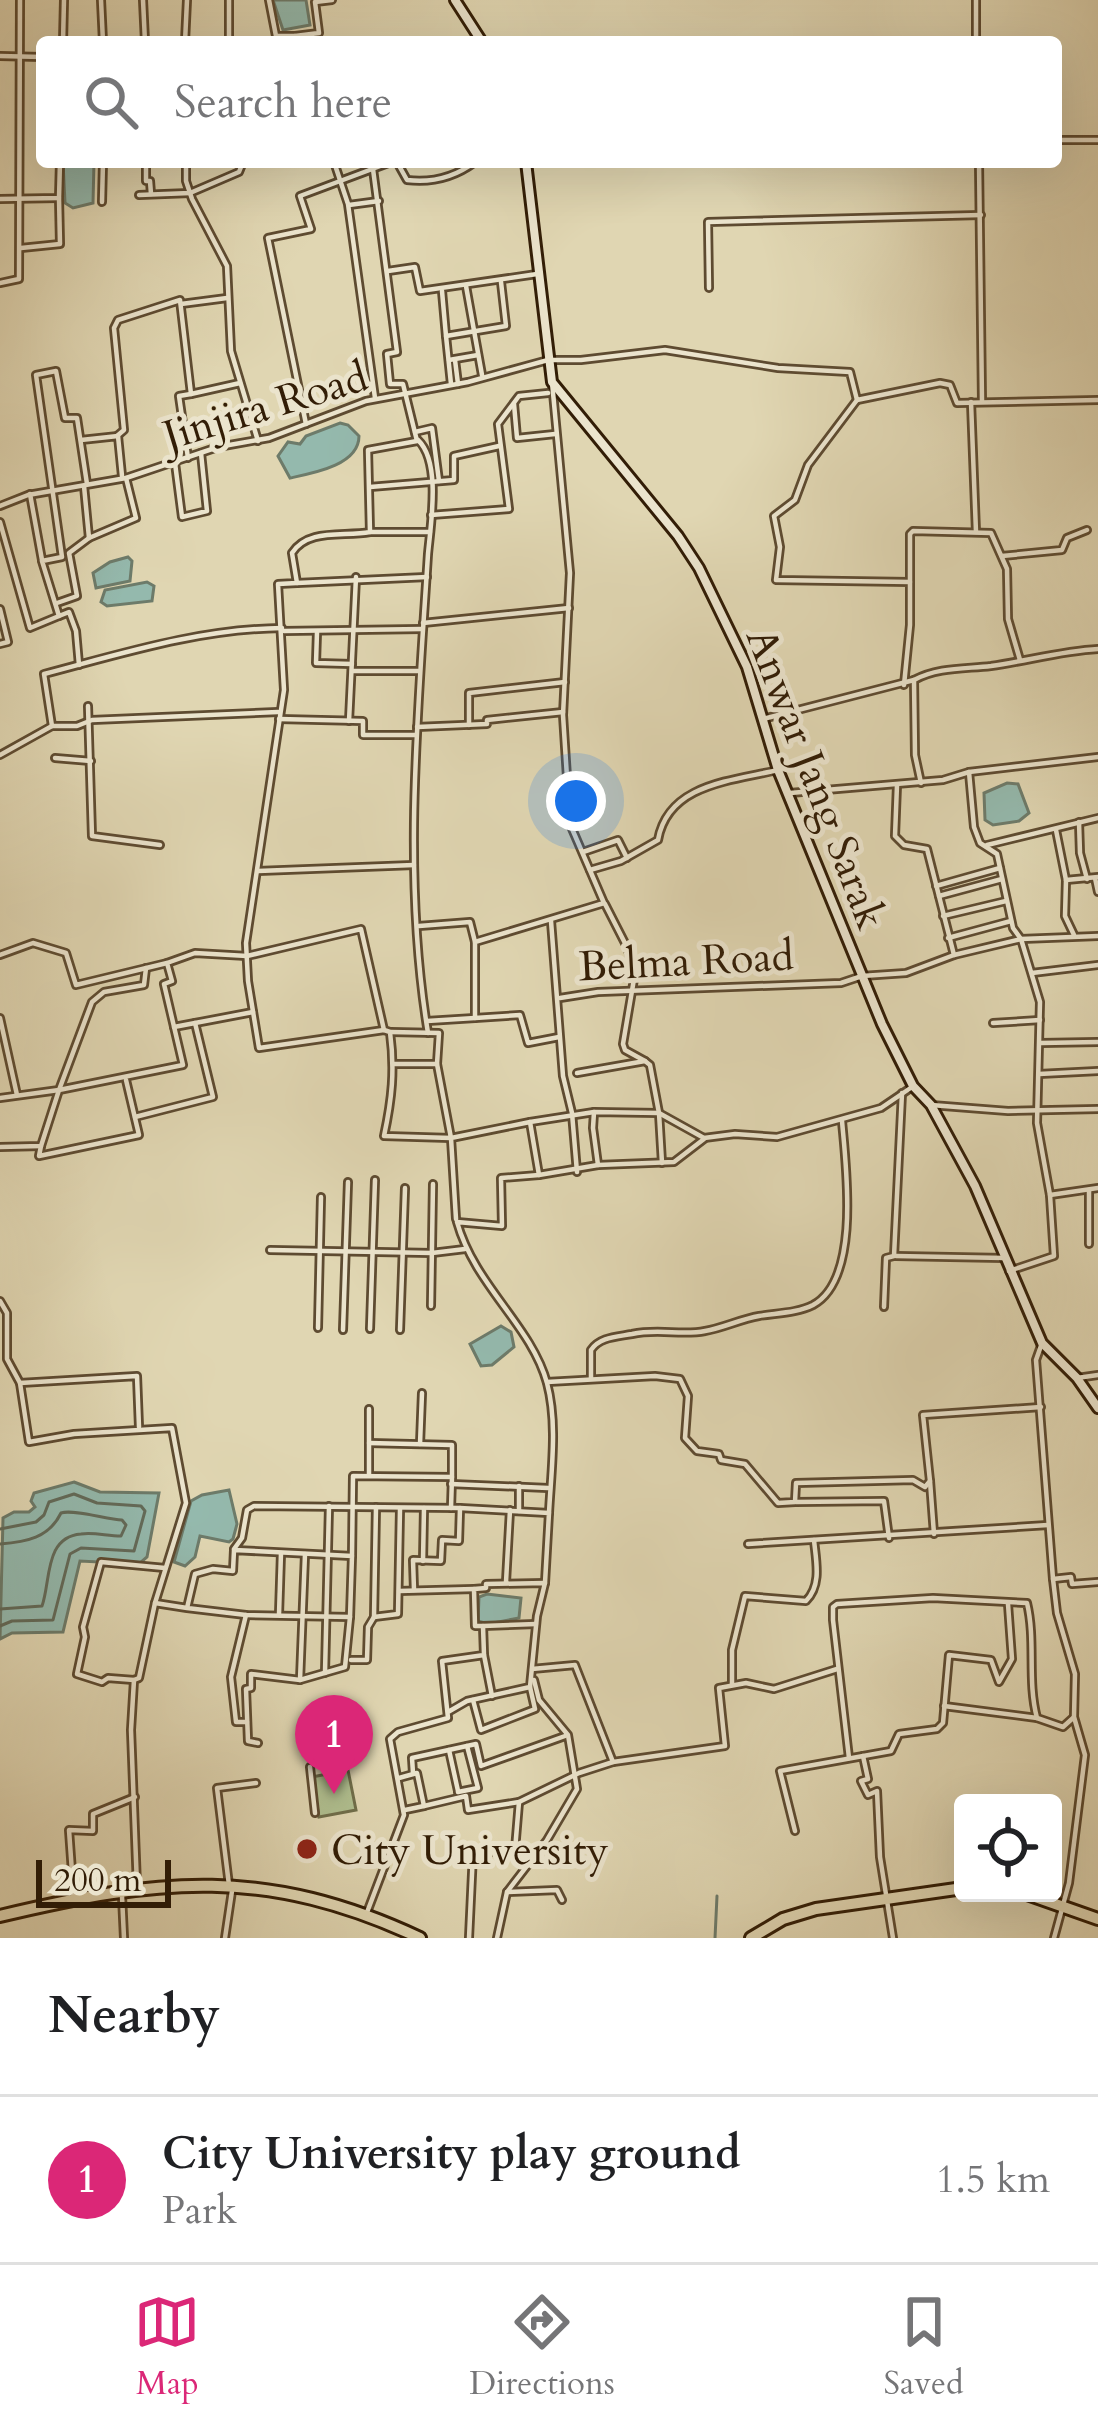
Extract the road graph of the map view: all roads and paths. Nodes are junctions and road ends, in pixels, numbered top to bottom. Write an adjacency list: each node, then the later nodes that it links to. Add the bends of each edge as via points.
1 (20, 0): 22 (street)
2 (64, 0): 12 (street)
3 (101, 0): 13 (street)
4 (143, 0): 14 (street)
5 (187, 0): 15 (street)
6 (229, 0): 16 (street)
7 (269, 0): 17 (street)
8 (332, 0): 11 (street)
9 (455, 0): 19 (main road)
10 (976, 0): 20 (street)
11 (315, 1): 18 (street, via 320,33)
12 (63, 36)
13 (103, 36)
14 (145, 36)
15 (185, 36)
16 (230, 36)
17 (276, 36)
18 (308, 36)
19 (478, 36)
20 (976, 36)
21 (0, 56): 22 (street)
22 (21, 56): 23 (street); 44 (street)
23 (36, 57)
24 (1062, 140): 25 (street)
25 (1098, 140)
26 (61, 168): 42 (street)
27 (103, 168): 46 (street)
28 (147, 168): 40 (street)
29 (187, 168): 39 (street)
30 (239, 168): 39 (street)
31 (336, 168): 38 (street)
32 (378, 168): 37 (street)
33 (398, 168): 34 (street, via 413,182)
34 (465, 168)
35 (527, 168): 51 (main road, Anwar Jang Sarak)
36 (979, 168): 48 (street)
37 (373, 170): 38 (street); 45 (street)
38 (340, 182): 47 (street); 76 (street, via 300,196 311,229 268,238)
39 (190, 193): 40 (street); 57 (street, via 227,266)
40 (151, 194): 41 (street)
41 (140, 195)
42 (59, 198): 44 (street); 49 (street, via 60,244)
43 (0, 199): 44 (street)
44 (20, 199): 49 (street)
45 (379, 201): 47 (street); 50 (street)
46 (103, 202)
47 (348, 205): 70 (street)
48 (981, 215): 55 (street, via 708,222); 73 (street)
49 (19, 248): 53 (street, via 19,279)
50 (388, 272): 56 (street, via 415,267 420,291); 69 (street, via 397,352 387,354 390,384 403,384)
51 (537, 274): 52 (street); 63 (main road, Anwar Jang Sarak)
52 (500, 282): 54 (street); 59 (street, via 506,326)
53 (0, 283)
54 (466, 286): 56 (street); 59 (street)
55 (709, 288)
56 (441, 290): 60 (street)
57 (227, 298): 58 (street); 65 (street)
58 (181, 304): 68 (street); 81 (street, via 154,306 114,328 124,430)
59 (474, 333): 60 (street); 61 (street)
60 (446, 336): 62 (street)
61 (478, 355): 62 (street); 64 (street)
62 (452, 360): 66 (street)
63 (548, 360): 64 (street, Jinjira Road); 67 (main road, Anwar Jang Sarak); 71 (street, Jinjira Road, via 665,350 846,371)
64 (482, 376): 66 (street, Jinjira Road)
65 (240, 383): 68 (street); 83 (street)
66 (455, 384): 69 (street, Jinjira Road)
67 (551, 387): 75 (street); 80 (street); 129 (main road, Anwar Jang Sarak, via 699,568 747,667)
68 (191, 394): 87 (street, via 179,396)
69 (404, 395): 70 (street, Jinjira Road); 77 (street)
70 (376, 400): 76 (street, Jinjira Road)
71 (857, 400): 74 (street, via 940,383 950,385 955,402); 107 (street, via 808,464 795,500 774,516 776,580)
72 (1098, 400): 73 (street)
73 (982, 401): 74 (street)
74 (971, 402): 101 (street)
75 (514, 403): 78 (street); 79 (street)
76 (307, 424): 83 (street, Jinjira Road)
77 (415, 432): 84 (street); 90 (street, via 432,428)
78 (498, 432): 79 (street); 85 (street)
79 (518, 432): 80 (street)
80 (555, 434): 110 (street)
81 (117, 436): 82 (street); 89 (street)
82 (81, 440): 91 (street); 93 (street, via 77,418 65,418 56,371 36,375)
83 (258, 441): 86 (street, Jinjira Road)
84 (417, 441): 90 (street); 92 (street, via 368,450)
85 (499, 446): 90 (street, via 454,456 454,480); 96 (street, via 509,509)
86 (201, 453): 87 (street, Jinjira Road); 88 (street, via 207,511 182,517)
87 (188, 458): 88 (street, Jinjira Road)
88 (175, 463): 89 (street, Jinjira Road)
89 (124, 478): 91 (street, Jinjira Road); 102 (street, via 136,518)
90 (435, 481): 92 (street); 96 (street)
91 (86, 484): 93 (street, Jinjira Road); 102 (street)
92 (370, 487): 99 (street)
93 (53, 490): 94 (street, Jinjira Road); 104 (street, via 62,557)
94 (30, 494): 95 (street, Jinjira Road); 104 (street)
95 (0, 506)
96 (431, 515): 100 (street)
97 (0, 522): 112 (street, via 30,628)
98 (1087, 530): 103 (street, via 1067,538 1062,550)
99 (370, 532): 100 (street); 108 (street, via 299,542 292,553)
100 (430, 532): 106 (street)
101 (976, 532): 103 (street, via 991,533); 107 (street, via 913,531)
102 (89, 538): 109 (street, via 69,553 77,596)
103 (1002, 556): 119 (street)
104 (42, 561): 109 (street)
105 (356, 577): 106 (street); 108 (street); 115 (street)
106 (427, 577): 113 (street)
107 (910, 582): 125 (street)
108 (297, 583): 114 (street, via 278,584)
109 (54, 603): 112 (street)
110 (569, 608): 113 (street); 124 (street)
111 (0, 609): 117 (street, via 8,642)
112 (59, 616): 120 (street, via 69,612)
113 (423, 626): 115 (street); 122 (street)
114 (282, 630): 116 (street); 120 (street, via 236,628); 128 (street)
115 (354, 630): 116 (street); 121 (street)
116 (317, 631): 121 (street, via 316,662)
117 (0, 644)
118 (1098, 649): 119 (street)
119 (1020, 660): 123 (street)
120 (79, 665): 133 (street, via 44,674)
121 (352, 668): 122 (street); 131 (street)
122 (418, 671): 134 (street)
123 (914, 680): 125 (street); 142 (street)
124 (565, 682): 127 (street); 132 (street, via 469,693)
125 (904, 685): 129 (street)
126 (88, 706): 130 (street)
127 (563, 712): 132 (street); 149 (street, via 570,824)
128 (279, 715): 130 (street); 131 (street); 154 (street)
129 (760, 720): 139 (main road, Anwar Jang Sarak)
130 (90, 721): 133 (street); 138 (street)
131 (349, 721): 134 (street, via 363,721 363,735)
132 (469, 725): 134 (street)
133 (52, 726): 135 (street)
134 (416, 731): 151 (street)
135 (0, 754)
136 (1098, 757): 140 (street)
137 (55, 758): 138 (street)
138 (91, 761): 147 (street, via 92,836)
139 (778, 770): 143 (main road, Anwar Jang Sarak); 150 (street, via 689,794 662,817 658,840)
140 (969, 772): 142 (street); 148 (street, via 974,827)
141 (898, 782): 142 (street); 143 (street); 158 (street, via 895,836 927,850)
142 (921, 783)
143 (790, 793): 179 (main road, Anwar Jang Sarak)
144 (1098, 818): 145 (street)
145 (1079, 822): 146 (street); 155 (street, via 1080,853)
146 (1055, 828): 148 (street); 157 (street)
147 (160, 845)
148 (986, 845): 152 (street)
149 (583, 852): 150 (street, via 618,840); 153 (street)
150 (627, 858): 153 (street)
151 (414, 865): 154 (street); 166 (street)
152 (1000, 868): 156 (street); 158 (street)
153 (590, 869): 162 (street)
154 (258, 871): 174 (street)
155 (1093, 878): 157 (street); 159 (street)
156 (1002, 879): 160 (street); 161 (street)
157 (1066, 880): 167 (street, via 1065,916)
158 (934, 886): 160 (street)
159 (1098, 892)
160 (939, 896): 163 (street)
161 (1006, 901): 163 (street); 165 (street)
162 (604, 903): 164 (street); 180 (street, via 628,949)
163 (943, 916): 169 (street)
164 (551, 921): 171 (street); 181 (street)
165 (1011, 922): 169 (street); 170 (street)
166 (418, 926): 171 (street, via 470,922); 185 (street)
167 (1074, 935): 168 (street, Belma Road); 170 (street, Belma Road)
168 (1098, 936)
169 (948, 938): 173 (street)
170 (1021, 939): 173 (street, Belma Road); 178 (street)
171 (475, 942): 184 (street)
172 (0, 955): 177 (street, via 33,943 66,953 76,985)
173 (954, 955): 179 (street, Belma Road, via 906,973)
174 (247, 956): 175 (street, via 195,953); 182 (street); 190 (street, via 361,929)
175 (167, 963): 177 (street); 189 (street)
176 (1098, 965): 178 (street)
177 (146, 968): 203 (street, via 144,985 92,1002)
178 (1032, 973): 186 (street)
179 (862, 976): 180 (street, Belma Road); 202 (main road, Anwar Jang Sarak)
180 (634, 993): 181 (street, Belma Road); 195 (street, via 623,1044)
181 (560, 998): 192 (street)
182 (253, 1012): 187 (street); 190 (street, via 259,1048)
183 (0, 1018): 205 (street)
184 (475, 1018): 185 (street); 192 (street, via 520,1015 528,1042)
185 (427, 1021): 191 (street)
186 (1040, 1021): 188 (street); 194 (street)
187 (195, 1023): 189 (street); 213 (street, via 213,1097)
188 (992, 1023)
189 (174, 1027): 201 (street, via 183,1065)
190 (387, 1031): 191 (street); 196 (street)
191 (428, 1033): 197 (street, via 439,1033)
192 (560, 1037): 211 (street)
193 (1098, 1042): 194 (street)
194 (1041, 1043): 200 (street)
195 (645, 1061): 199 (street); 212 (street)
196 (394, 1064): 197 (street); 216 (street, via 385,1138)
197 (437, 1064): 216 (street)
198 (1098, 1071): 200 (street)
199 (577, 1073)
200 (1039, 1073): 209 (street)
201 (126, 1079): 203 (street); 213 (street)
202 (914, 1086): 204 (street); 207 (main road, Anwar Jang Sarak)
203 (59, 1090): 205 (street); 218 (street)
204 (902, 1093): 214 (street); 241 (street)
205 (17, 1095): 206 (street)
206 (0, 1099)
207 (931, 1105): 209 (street); 242 (main road, Anwar Jang Sarak)
208 (1098, 1109): 209 (street)
209 (1040, 1111): 230 (street)
210 (594, 1112): 211 (street); 212 (street); 221 (street)
211 (572, 1113): 215 (street); 222 (street)
212 (659, 1114): 217 (street); 220 (street)
213 (135, 1118): 218 (street, via 140,1135 39,1156)
214 (842, 1120): 217 (street, via 777,1137); 254 (street, via 844,1246 827,1296 702,1332 659,1329 600,1340 591,1350)
215 (530, 1122): 216 (street); 223 (street)
216 (452, 1138): 232 (street)
217 (704, 1138): 220 (street)
218 (41, 1146): 219 (street)
219 (0, 1147)
220 (662, 1163): 221 (street)
221 (598, 1165): 222 (street)
222 (578, 1172): 223 (street)
223 (538, 1175): 232 (street, via 501,1178 502,1226)
224 (376, 1180): 238 (street)
225 (348, 1182): 237 (street)
226 (433, 1184): 240 (street)
227 (404, 1188): 239 (street)
228 (1098, 1188): 229 (street)
229 (1089, 1190): 230 (street); 233 (street)
230 (1050, 1195): 243 (street, via 1054,1256)
231 (321, 1197): 236 (street)
232 (457, 1222): 234 (street)
233 (1089, 1244)
234 (465, 1249): 240 (street); 255 (street)
235 (270, 1250): 236 (street)
236 (319, 1251): 237 (street); 247 (street)
237 (345, 1251): 238 (street); 249 (street)
238 (373, 1252): 239 (street); 248 (street)
239 (403, 1252): 240 (street); 250 (street)
240 (432, 1253): 245 (street)
241 (894, 1256): 242 (street); 246 (street, via 886,1258)
242 (1004, 1258): 243 (main road, Anwar Jang Sarak)
243 (1009, 1271): 251 (main road, Anwar Jang Sarak)
244 (0, 1300): 256 (street, via 8,1313 7,1359)
245 (431, 1306)
246 (884, 1306)
247 (318, 1328)
248 (370, 1329)
249 (343, 1330)
250 (400, 1330)
251 (1042, 1343): 253 (main road, Anwar Jang Sarak); 258 (street)
252 (1098, 1375): 253 (street)
253 (1077, 1378): 259 (main road, Anwar Jang Sarak)
254 (591, 1379): 255 (street); 269 (street, via 680,1379 688,1396 686,1438 697,1451 745,1464 778,1503)
255 (547, 1382): 268 (street)
256 (20, 1383): 261 (street, via 137,1376); 261 (street, via 29,1442)
257 (422, 1393): 263 (street)
258 (1040, 1407): 266 (street, via 923,1415); 279 (street)
259 (1098, 1408)
260 (369, 1409): 262 (street)
261 (140, 1428): 290 (street, via 172,1428 184,1491)
262 (369, 1442): 263 (street); 264 (street)
263 (420, 1444): 265 (street, via 452,1445)
264 (369, 1475): 265 (street); 271 (street, via 352,1476)
265 (451, 1480): 267 (street); 275 (street)
266 (930, 1481): 269 (street, via 796,1484); 280 (street)
267 (519, 1486): 268 (street); 277 (street)
268 (550, 1489): 278 (street)
269 (794, 1502): 281 (street, via 884,1501)
270 (329, 1507): 271 (street); 284 (street, via 254,1507); 287 (street)
271 (353, 1507): 272 (street); 288 (street)
272 (376, 1507): 273 (street); 305 (street)
273 (400, 1508): 274 (street); 297 (street)
274 (424, 1508): 275 (street); 289 (street)
275 (451, 1508): 276 (street)
276 (460, 1508): 277 (street); 289 (street, via 459,1541 442,1540 441,1561)
277 (514, 1510): 278 (street); 294 (street)
278 (549, 1513): 293 (street)
279 (1048, 1525): 280 (street); 291 (street)
280 (934, 1534): 281 (street)
281 (889, 1538): 282 (street)
282 (814, 1540): 283 (street); 318 (street, via 815,1593 806,1601 745,1596)
283 (748, 1544)
284 (234, 1550): 285 (street); 300 (street, via 232,1571 195,1574)
285 (280, 1553): 286 (street); 302 (street)
286 (305, 1555): 287 (street); 303 (street)
287 (327, 1555): 288 (street); 304 (street)
288 (352, 1556): 306 (street)
289 (423, 1561): 296 (street, via 413,1561)
290 (165, 1568): 298 (street); 316 (street, via 101,1562 95,1583 77,1674)
291 (1052, 1579): 292 (street); 324 (street, via 1075,1674)
292 (1098, 1582)
293 (545, 1583): 294 (street); 307 (street)
294 (506, 1584): 295 (street)
295 (474, 1588): 296 (street); 309 (street, via 475,1626)
296 (414, 1590): 297 (street)
297 (399, 1592): 305 (street, via 398,1614)
298 (155, 1603): 300 (street); 316 (street)
299 (1009, 1604): 314 (street, via 837,1604); 322 (street, via 1012,1659 1004,1677 999,1682 992,1660 949,1655); 325 (street, via 1027,1603)
300 (187, 1607): 301 (street)
301 (247, 1615): 302 (street); 326 (street, via 231,1689 236,1722)
302 (279, 1616): 303 (street)
303 (303, 1617): 304 (street); 317 (street)
304 (326, 1617): 306 (street); 315 (street)
305 (374, 1617): 310 (street)
306 (350, 1618): 308 (street)
307 (536, 1624): 309 (street); 313 (street)
308 (350, 1626): 310 (street); 312 (street)
309 (483, 1626): 311 (street)
310 (368, 1628): 312 (street, via 367,1660)
311 (484, 1655): 320 (street); 323 (street, via 442,1661)
312 (349, 1660): 315 (street)
313 (532, 1668): 319 (street); 327 (street, via 539,1700); 335 (street, via 575,1666)
314 (837, 1669): 318 (street, via 787,1687); 334 (street)
315 (325, 1673): 317 (street)
316 (134, 1680): 342 (street)
317 (301, 1680): 326 (street, via 251,1674)
318 (732, 1686): 335 (street, via 718,1688 725,1746)
319 (530, 1687): 320 (street); 321 (street, via 535,1709 481,1730)
320 (492, 1696): 321 (street)
321 (473, 1700): 323 (street)
322 (944, 1706): 325 (street); 331 (street, via 938,1729 899,1734 891,1751)
323 (448, 1712): 332 (street, via 389,1739)
324 (1073, 1717): 325 (street, via 1064,1727); 359 (street, via 1085,1755)
325 (1037, 1718)
326 (248, 1722): 328 (street, via 248,1741)
327 (568, 1735): 329 (street, via 481,1766 476,1744); 338 (street)
328 (258, 1743)
329 (467, 1746): 330 (street); 341 (street, via 478,1787)
330 (449, 1750): 333 (street); 341 (street)
331 (863, 1756): 334 (street); 355 (street, via 868,1779 861,1780 868,1795 877,1792)
332 (393, 1757): 333 (street); 339 (street)
333 (412, 1758): 337 (street)
334 (849, 1758): 347 (street, via 780,1771)
335 (613, 1762): 338 (street)
336 (310, 1767): 346 (street)
337 (413, 1773): 339 (street); 344 (street)
338 (576, 1775): 343 (street); 349 (street, via 574,1800)
339 (399, 1778): 345 (street)
340 (256, 1783): 350 (street, via 217,1788)
341 (459, 1795): 343 (street, via 468,1810); 344 (street)
342 (134, 1797): 351 (street); 356 (street, via 93,1814 94,1831 69,1830)
343 (519, 1802): 348 (street)
344 (424, 1806): 345 (street)
345 (404, 1810): 361 (street)
346 (315, 1813)
347 (794, 1832)
348 (515, 1851): 349 (street); 367 (street, via 473,1853)
349 (531, 1862): 354 (street)
350 (230, 1885): 351 (highway); 361 (highway); 365 (street)
351 (137, 1888): 352 (highway)
352 (121, 1889): 356 (highway); 364 (street)
353 (954, 1889): 355 (highway)
354 (507, 1892): 357 (street, via 557,1890); 368 (street)
355 (890, 1897): 363 (highway); 371 (street)
356 (74, 1900): 360 (highway)
357 (562, 1900)
358 (1050, 1902): 359 (highway)
359 (1062, 1906): 362 (highway); 372 (street)
360 (0, 1916)
361 (366, 1916): 366 (highway)
362 (1098, 1919)
363 (775, 1923): 369 (highway); 370 (street)
364 (124, 1938)
365 (225, 1938)
366 (420, 1938)
367 (469, 1938)
368 (496, 1938)
369 (751, 1938)
370 (773, 1938)
371 (893, 1938)
372 (1054, 1938)

